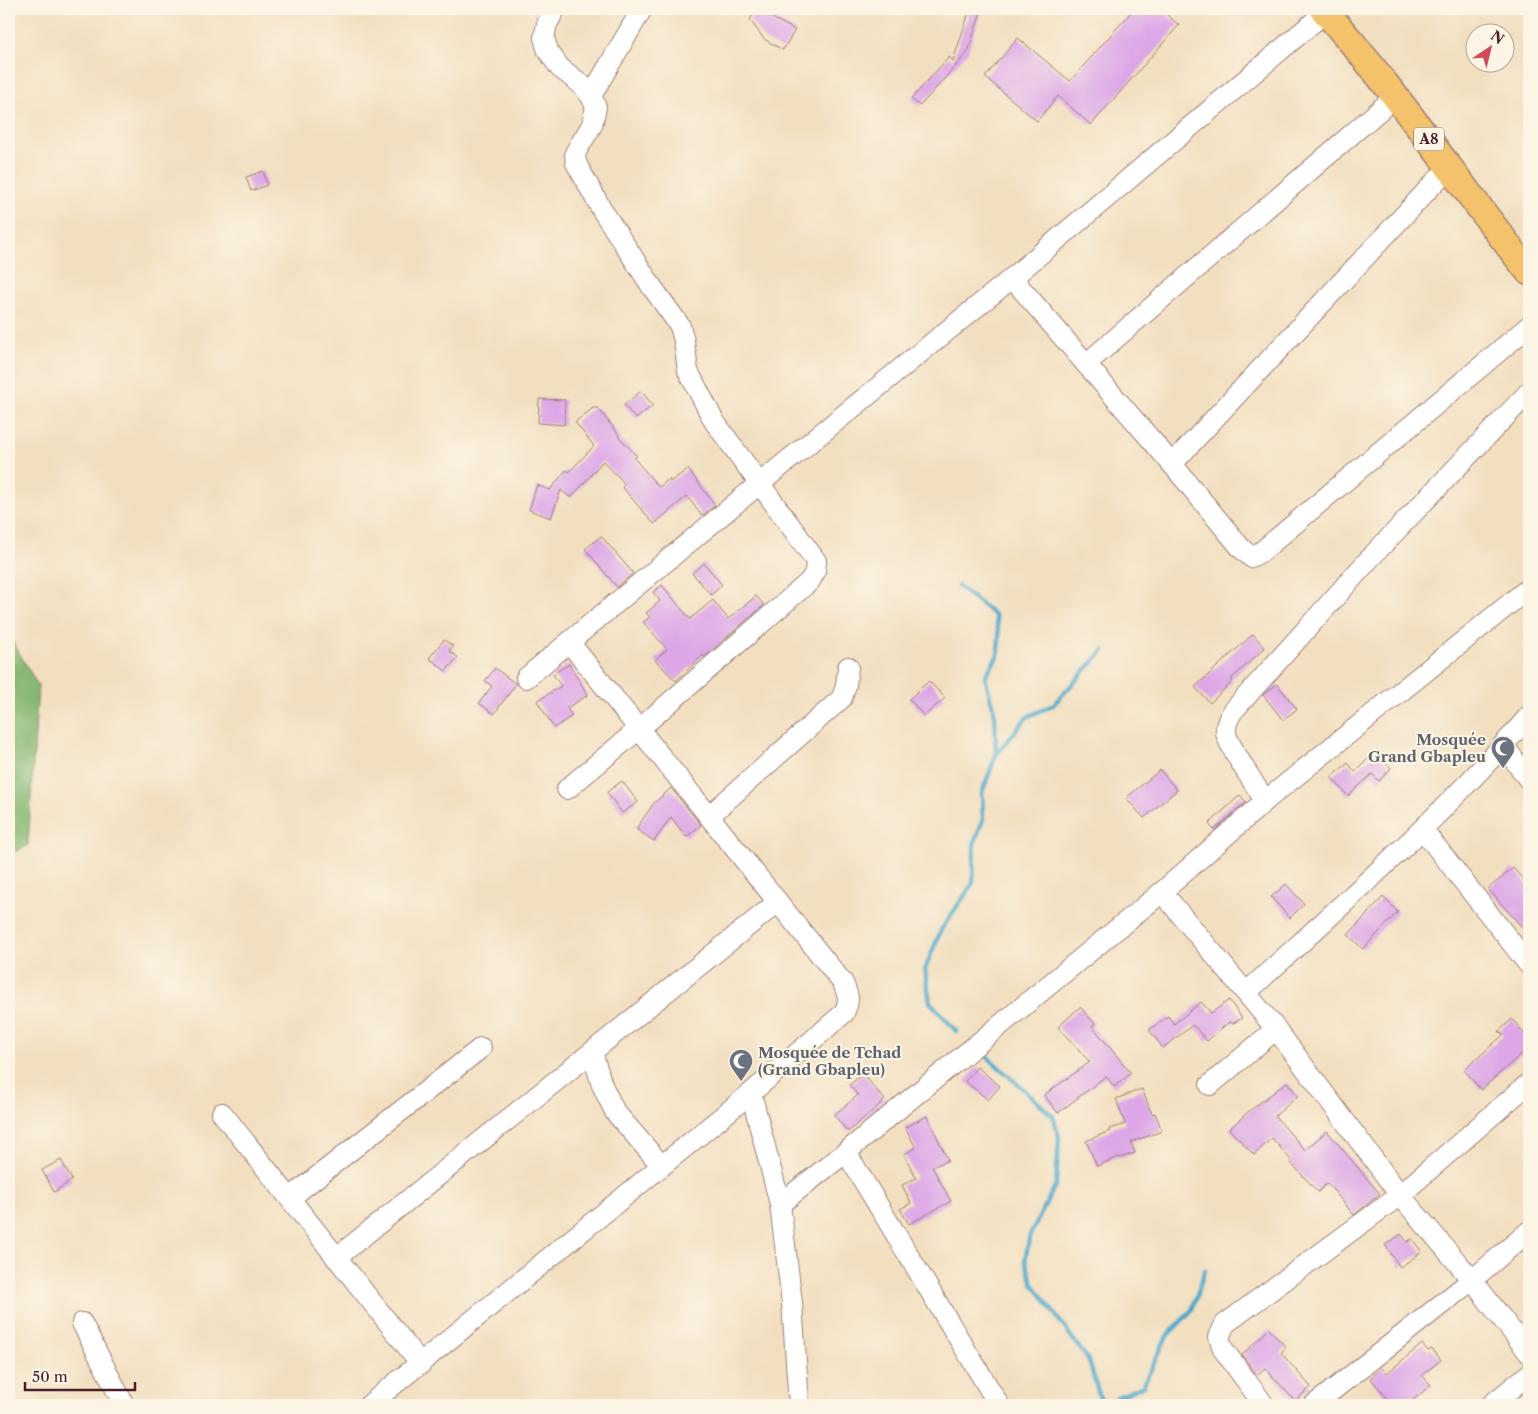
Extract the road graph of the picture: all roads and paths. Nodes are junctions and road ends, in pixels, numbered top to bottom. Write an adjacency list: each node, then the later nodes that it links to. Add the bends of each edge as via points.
1 (555, 9): 4 (street, via 544,38 548,51 560,68)
2 (642, 9): 4 (street)
3 (1326, 10): 5 (main road, A8); 8 (street)
4 (592, 96): 13 (street, via 596,106 592,125 575,153 576,163 617,233 680,326 688,371 714,421)
5 (1396, 96): 6 (main road, A8); 10 (street)
6 (1450, 166): 7 (main road, A8); 12 (street)
7 (1529, 272)
8 (1012, 278): 10 (street); 13 (street)
9 (1529, 326): 12 (street, via 1261,552 1251,557)
10 (1086, 364): 12 (street)
11 (1529, 392): 23 (street, via 1372,556 1230,715 1226,732 1231,745)
12 (1172, 464)
13 (760, 484): 15 (street); 19 (street, via 816,561 815,572 810,581)
14 (1529, 588): 23 (street)
15 (569, 642): 17 (street); 19 (street)
16 (848, 667): 24 (street, via 842,698)
17 (526, 678)
18 (1529, 716): 20 (street)
19 (639, 729): 22 (street); 24 (street)
20 (1504, 746): 21 (street); 25 (street)
21 (1529, 780)
22 (567, 789)
23 (1265, 801): 26 (street)
24 (709, 816): 27 (street)
25 (1423, 830): 28 (street); 29 (street)
26 (1162, 892): 29 (street); 37 (street)
27 (778, 902): 32 (street); 35 (street, via 843,983 849,1002 844,1013)
28 (1529, 965)
29 (1247, 992): 30 (street)
30 (1276, 1029): 34 (street); 39 (street)
31 (481, 1048): 40 (street)
32 (592, 1052): 38 (street, via 602,1086 615,1112); 43 (street)
33 (1529, 1083): 39 (street)
34 (1210, 1085)
35 (751, 1093): 38 (street); 41 (street)
36 (222, 1113): 40 (street)
37 (846, 1152): 41 (street); 52 (street)
38 (662, 1166): 47 (street)
39 (1400, 1195): 44 (street); 53 (street, via 1225,1324 1219,1337 1222,1349)
40 (290, 1198): 43 (street)
41 (780, 1204): 51 (street, via 792,1303)
42 (1529, 1231): 44 (street)
43 (336, 1258): 47 (street)
44 (1472, 1280): 46 (street); 54 (street)
45 (82, 1323): 49 (street)
46 (1529, 1353)
47 (421, 1364): 50 (street)
48 (1529, 1374): 55 (street)
49 (124, 1405)
50 (369, 1405)
51 (799, 1405)
52 (999, 1405)
53 (1264, 1405)
54 (1314, 1405)
55 (1491, 1405)

